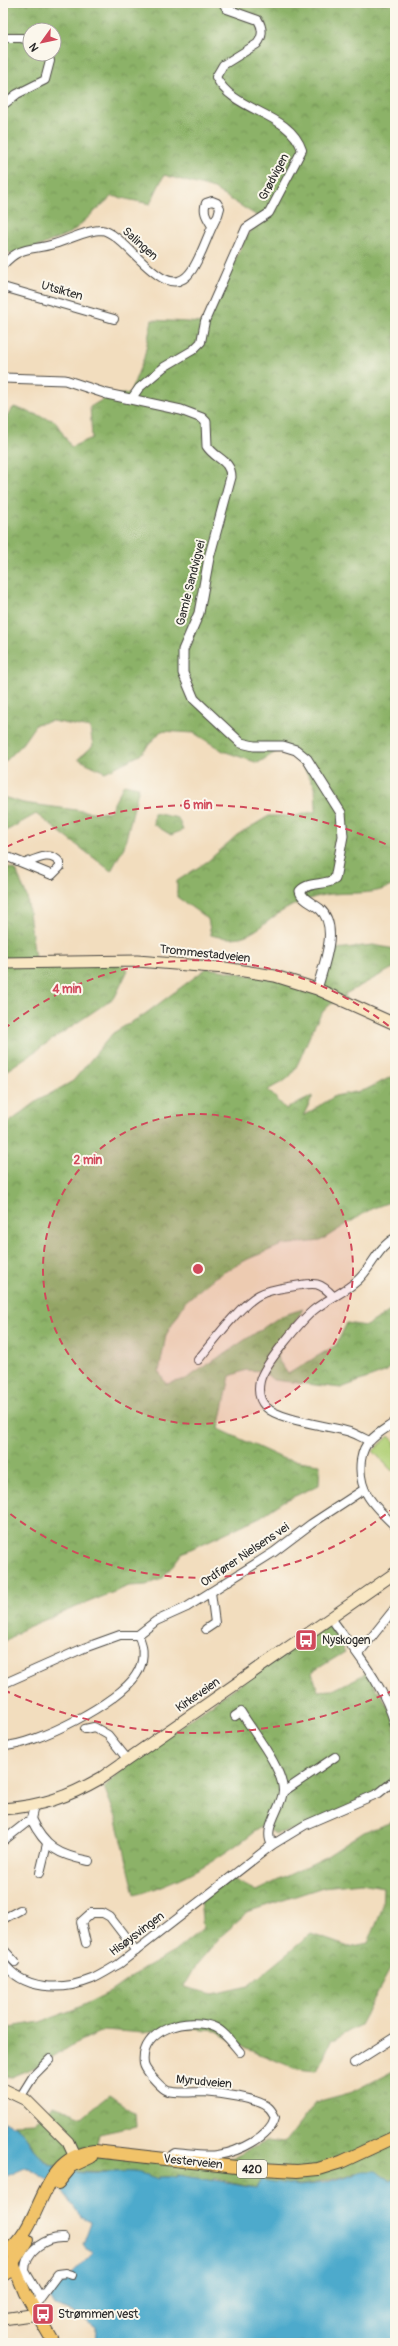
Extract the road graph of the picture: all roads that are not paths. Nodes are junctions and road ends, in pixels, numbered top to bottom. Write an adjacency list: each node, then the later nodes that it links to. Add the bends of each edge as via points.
1 (223, 3): 11 (street, Grødvigen, via 227,9 258,20 262,30 260,41 219,70 216,77 227,91 287,127 297,138 302,150 269,213 246,228 205,321 201,342 138,388)
2 (3, 38): 3 (street)
3 (22, 38)
4 (50, 62): 5 (street, via 46,80 17,94)
5 (3, 105)
6 (212, 226): 7 (street, Salingen, via 192,270 183,278 170,281 159,277 123,243 102,230 90,231 36,250 22,249 12,254)
7 (3, 264)
8 (3, 287): 9 (street, Utsikten)
9 (114, 319)
10 (3, 378): 11 (street, Gamle Sandvigvei, via 65,380 107,394)
11 (132, 398): 15 (street, Gamle Sandvigvei, via 202,418 207,424 207,446 227,463 230,469 231,481 209,558 199,613 183,650 183,673 191,693 198,703 241,743 254,746 283,746 302,754 341,813 342,836 335,879 300,891 304,898 325,915 328,924 325,959)
12 (3, 855): 13 (street)
13 (26, 863)
14 (3, 963): 15 (main road, Trommestadveien, via 137,961 193,964 275,976)
15 (317, 989): 16 (main road, Trommestadveien)
16 (395, 1024)
17 (395, 1238): 18 (street, via 384,1244 368,1271)
18 (333, 1296): 19 (street, via 324,1286 314,1283 258,1295 243,1308); 21 (street, via 306,1317 266,1368 260,1380 260,1396 266,1407 273,1412 351,1432)
19 (198, 1360)
20 (395, 1422): 21 (street)
21 (369, 1441): 22 (street, via 362,1454 360,1468)
22 (363, 1490): 23 (street, via 371,1503); 25 (street, Ordfører Nielsens vei)
23 (395, 1526)
24 (395, 1573): 27 (main road, Kirkeveien)
25 (211, 1592): 28 (street, via 215,1623); 29 (street, Ordfører Nielsens vei, via 187,1607 156,1620)
26 (395, 1608): 30 (street)
27 (331, 1618): 30 (street); 37 (main road, Kirkeveien)
28 (206, 1629)
29 (138, 1635): 31 (street, via 120,1635 84,1648); 35 (street, via 143,1652 141,1666 125,1688 95,1709 44,1736 24,1743)
30 (359, 1653): 33 (street, via 381,1691)
31 (3, 1684)
32 (235, 1716): 39 (street, via 241,1712 275,1767)
33 (395, 1725)
34 (85, 1729): 37 (street, via 94,1727 108,1735)
35 (3, 1746)
36 (335, 1757): 39 (street)
37 (128, 1760): 40 (main road, Kirkeveien, via 74,1793)
38 (395, 1780): 45 (street, Hisøysvingen, via 379,1793 305,1825)
39 (283, 1792): 45 (street, via 270,1832)
40 (34, 1806): 41 (main road, Kirkeveien); 42 (street)
41 (3, 1810)
42 (31, 1819): 43 (street); 44 (street)
43 (3, 1841)
44 (47, 1844): 46 (street, via 57,1853); 47 (street)
45 (272, 1845): 52 (street, Hisøysvingen)
46 (89, 1861)
47 (40, 1874)
48 (20, 1910): 49 (street)
49 (3, 1919)
50 (86, 1943): 52 (street, via 81,1922 91,1913 103,1913 110,1917)
51 (3, 1949): 54 (street)
52 (136, 1951): 53 (street, Hisøysvingen, via 93,1979 73,1985 41,1986 22,1980)
53 (3, 1962)
54 (15, 1962)
55 (395, 2037): 58 (street)
56 (240, 2052): 62 (street, Myrudveien, via 220,2030 199,2024 173,2025 165,2028 147,2046 145,2068 166,2090 176,2093 223,2094 258,2102 268,2106 275,2117 267,2131 232,2152 218,2155 175,2153)
57 (50, 2059): 60 (street, via 34,2075)
58 (354, 2063)
59 (3, 2089): 60 (main road)
60 (21, 2096): 63 (main road, via 68,2142)
61 (395, 2137): 62 (main road, Vesterveien / 420, via 352,2158 307,2170 266,2170)
62 (172, 2160): 63 (main road, Vesterveien / 420, via 94,2151)
63 (70, 2162): 65 (main road, via 52,2186)
64 (64, 2238): 68 (street, via 45,2241 27,2260 25,2270 38,2293)
65 (9, 2258): 66 (main road, via 10,2272); 68 (main road)
66 (3, 2275): 68 (main road)
67 (72, 2275): 68 (street, via 58,2274)
68 (33, 2305): 69 (main road); 70 (main road)
69 (3, 2318)
70 (54, 2343)

